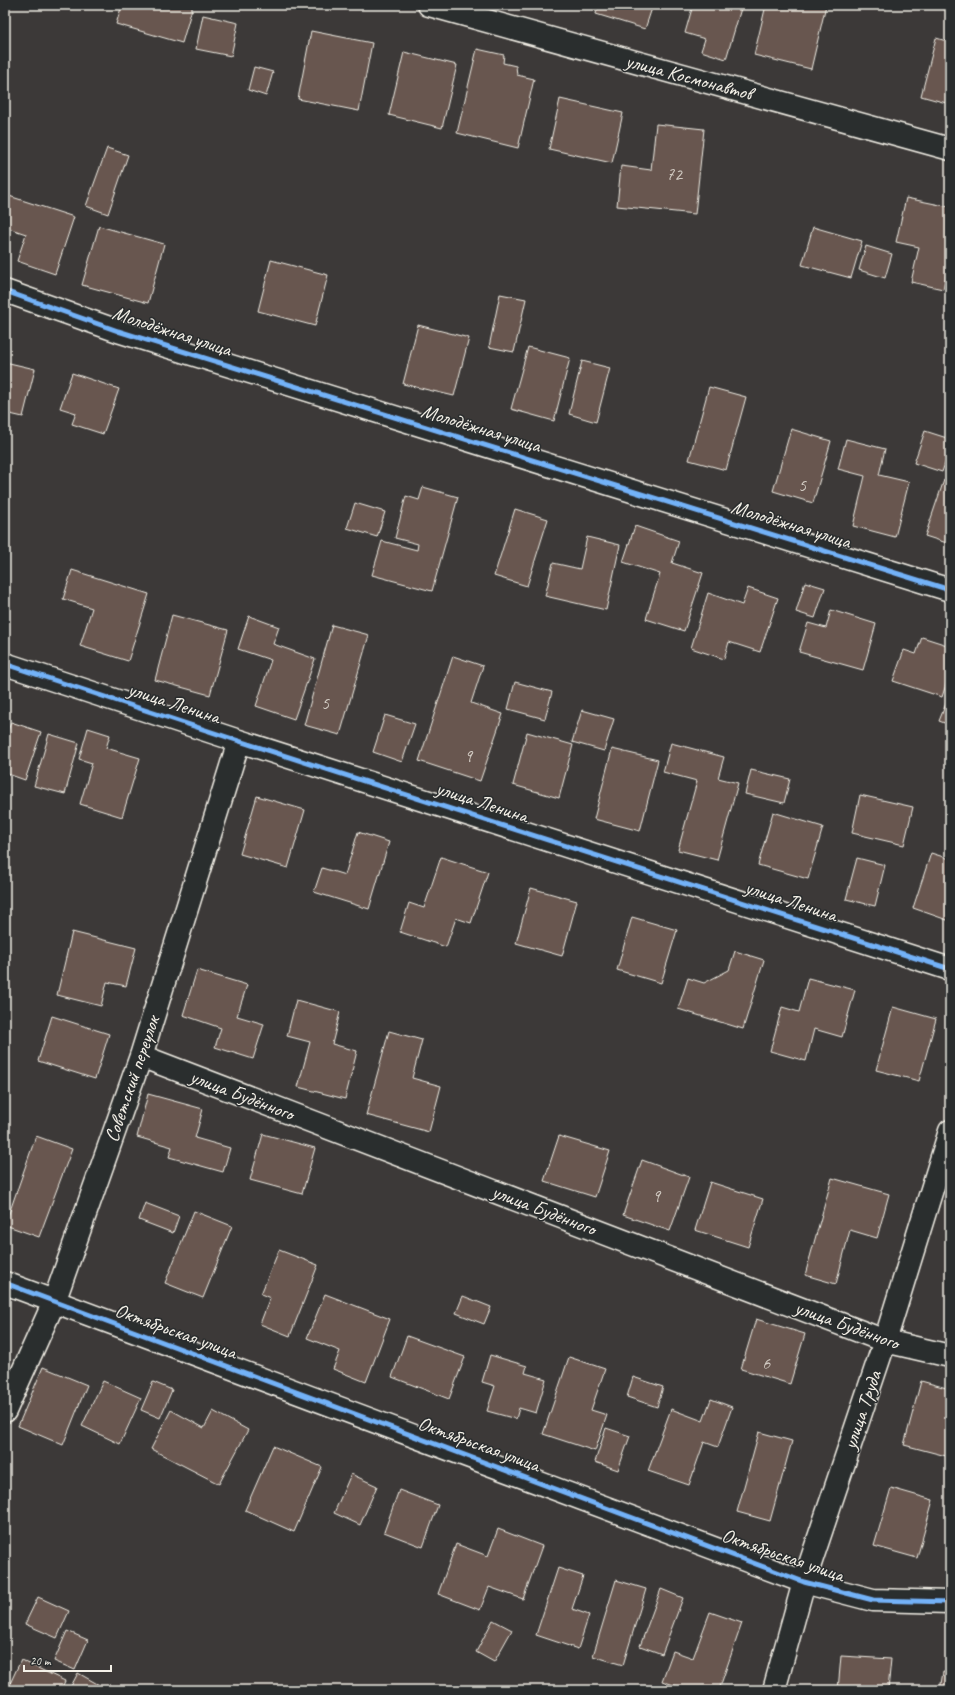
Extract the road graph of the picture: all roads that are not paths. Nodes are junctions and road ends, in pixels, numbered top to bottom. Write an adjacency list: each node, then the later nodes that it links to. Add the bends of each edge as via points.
1 (429, 5): 2 (street, улица Космонавтов)
2 (950, 149)
3 (5, 291): 4 (street, Молодёжная улица, via 118,331)
4 (950, 590)
5 (5, 664): 6 (street, улица Ленина)
6 (239, 741): 7 (street, улица Ленина); 8 (street, Советский переулок)
7 (950, 968)
8 (141, 1056): 11 (street, Советский переулок); 12 (street, улица Будённого)
9 (950, 1131): 12 (street, улица Труда)
10 (5, 1283): 11 (street, Октябрьская улица)
11 (54, 1302): 14 (street, Советский переулок); 15 (street, Октябрьская улица)
12 (885, 1341): 13 (street, улица Будённого); 15 (street, улица Труда)
13 (950, 1356)
14 (5, 1411)
15 (804, 1582): 16 (street, Октябрьская улица, via 873,1600); 17 (street, улица Труда)
16 (950, 1602)
17 (774, 1690)

